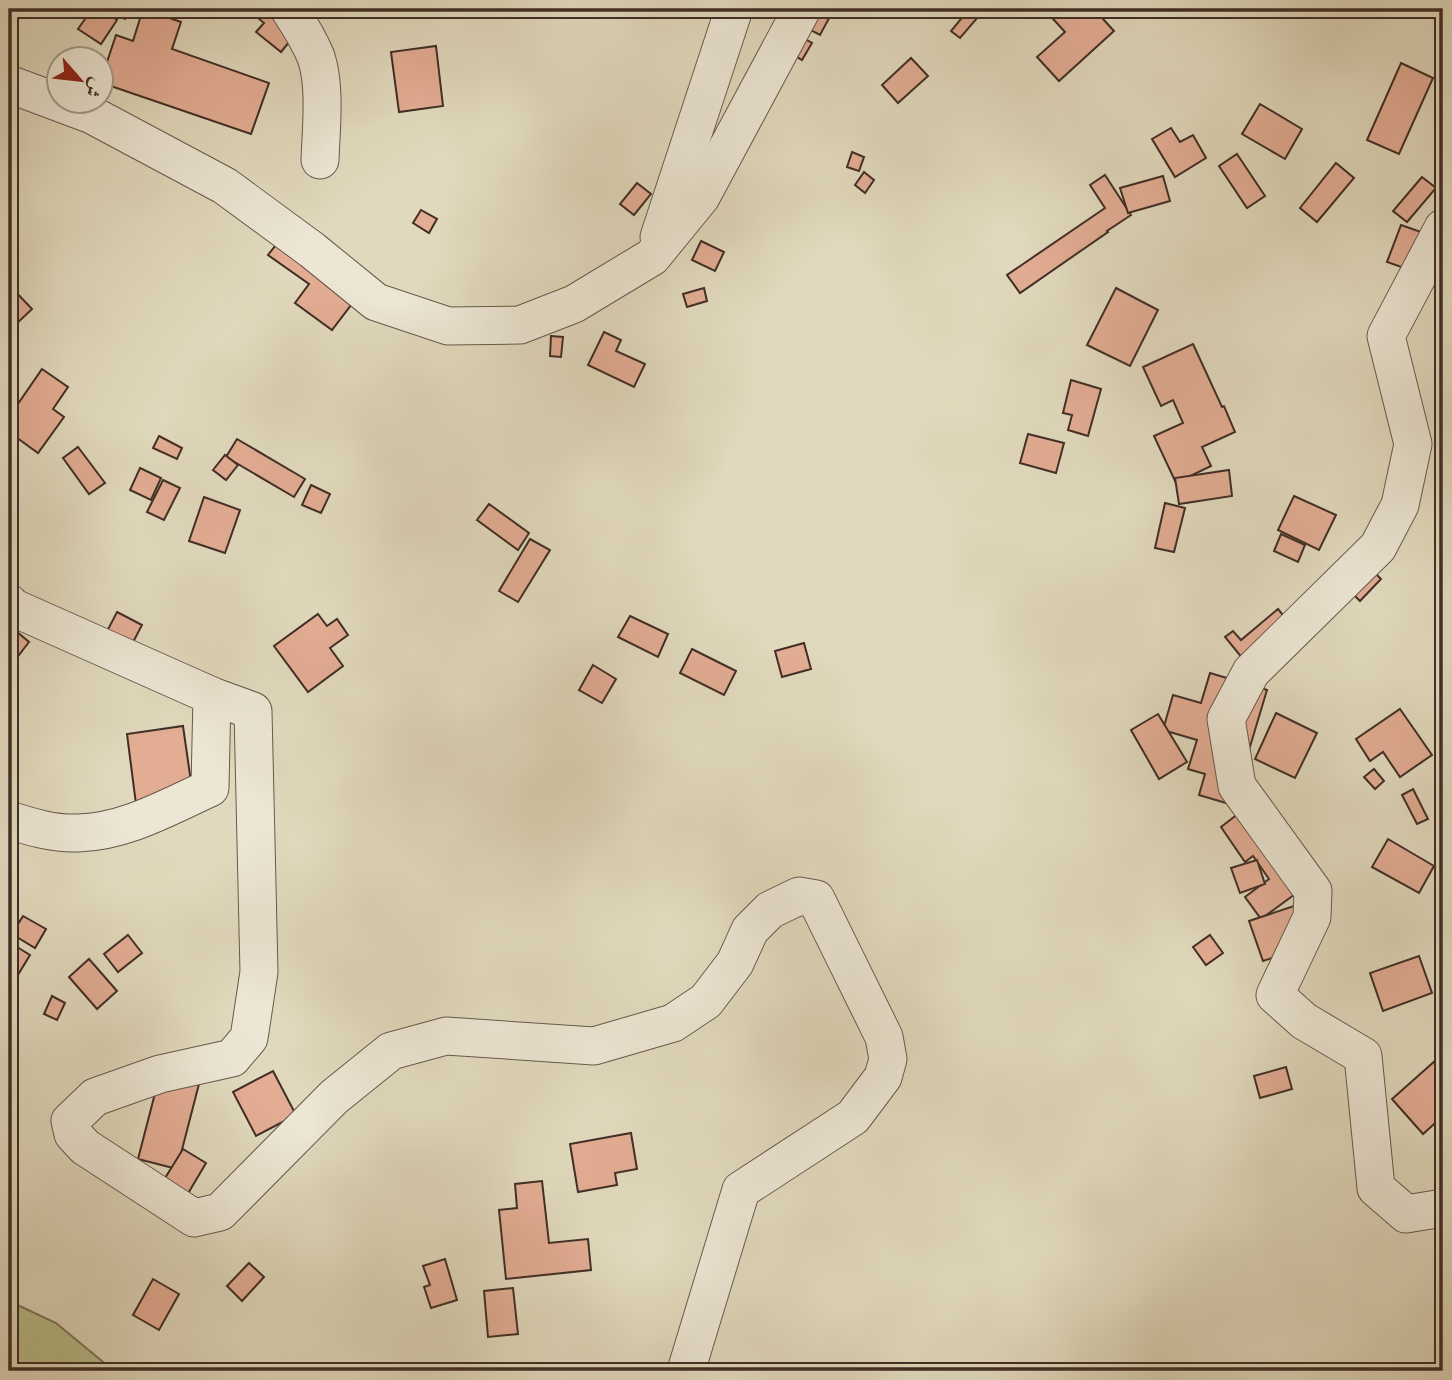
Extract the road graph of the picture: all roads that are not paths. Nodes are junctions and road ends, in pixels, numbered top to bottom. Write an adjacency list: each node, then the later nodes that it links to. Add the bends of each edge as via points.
1 (289, 9): 5 (street, via 316,58 322,94)
2 (734, 9): 7 (street)
3 (802, 9): 7 (street, via 701,197)
4 (9, 84): 7 (street, via 92,115 225,186 376,302 448,326 520,325 574,304)
5 (320, 160)
6 (1443, 228): 11 (street, via 1386,335 1413,444 1400,505 1378,547 1251,672 1226,719 1237,786 1313,891 1312,917 1275,995 1304,1021 1363,1056 1376,1188 1406,1214)
7 (652, 257)
8 (9, 603): 9 (street)
9 (212, 696): 10 (street, via 210,788 123,826 78,833 41,830); 12 (street, via 253,710 259,972 250,1038 232,1058 160,1074 95,1097 70,1121 72,1134 85,1147 194,1218 219,1212 334,1097 391,1051 446,1036 594,1046 673,1023 706,1001 735,963 750,930 770,910 799,896 816,899 884,1037 888,1059 883,1077 853,1117 741,1190)
10 (9, 820)
11 (1443, 1208)
12 (686, 1371)

